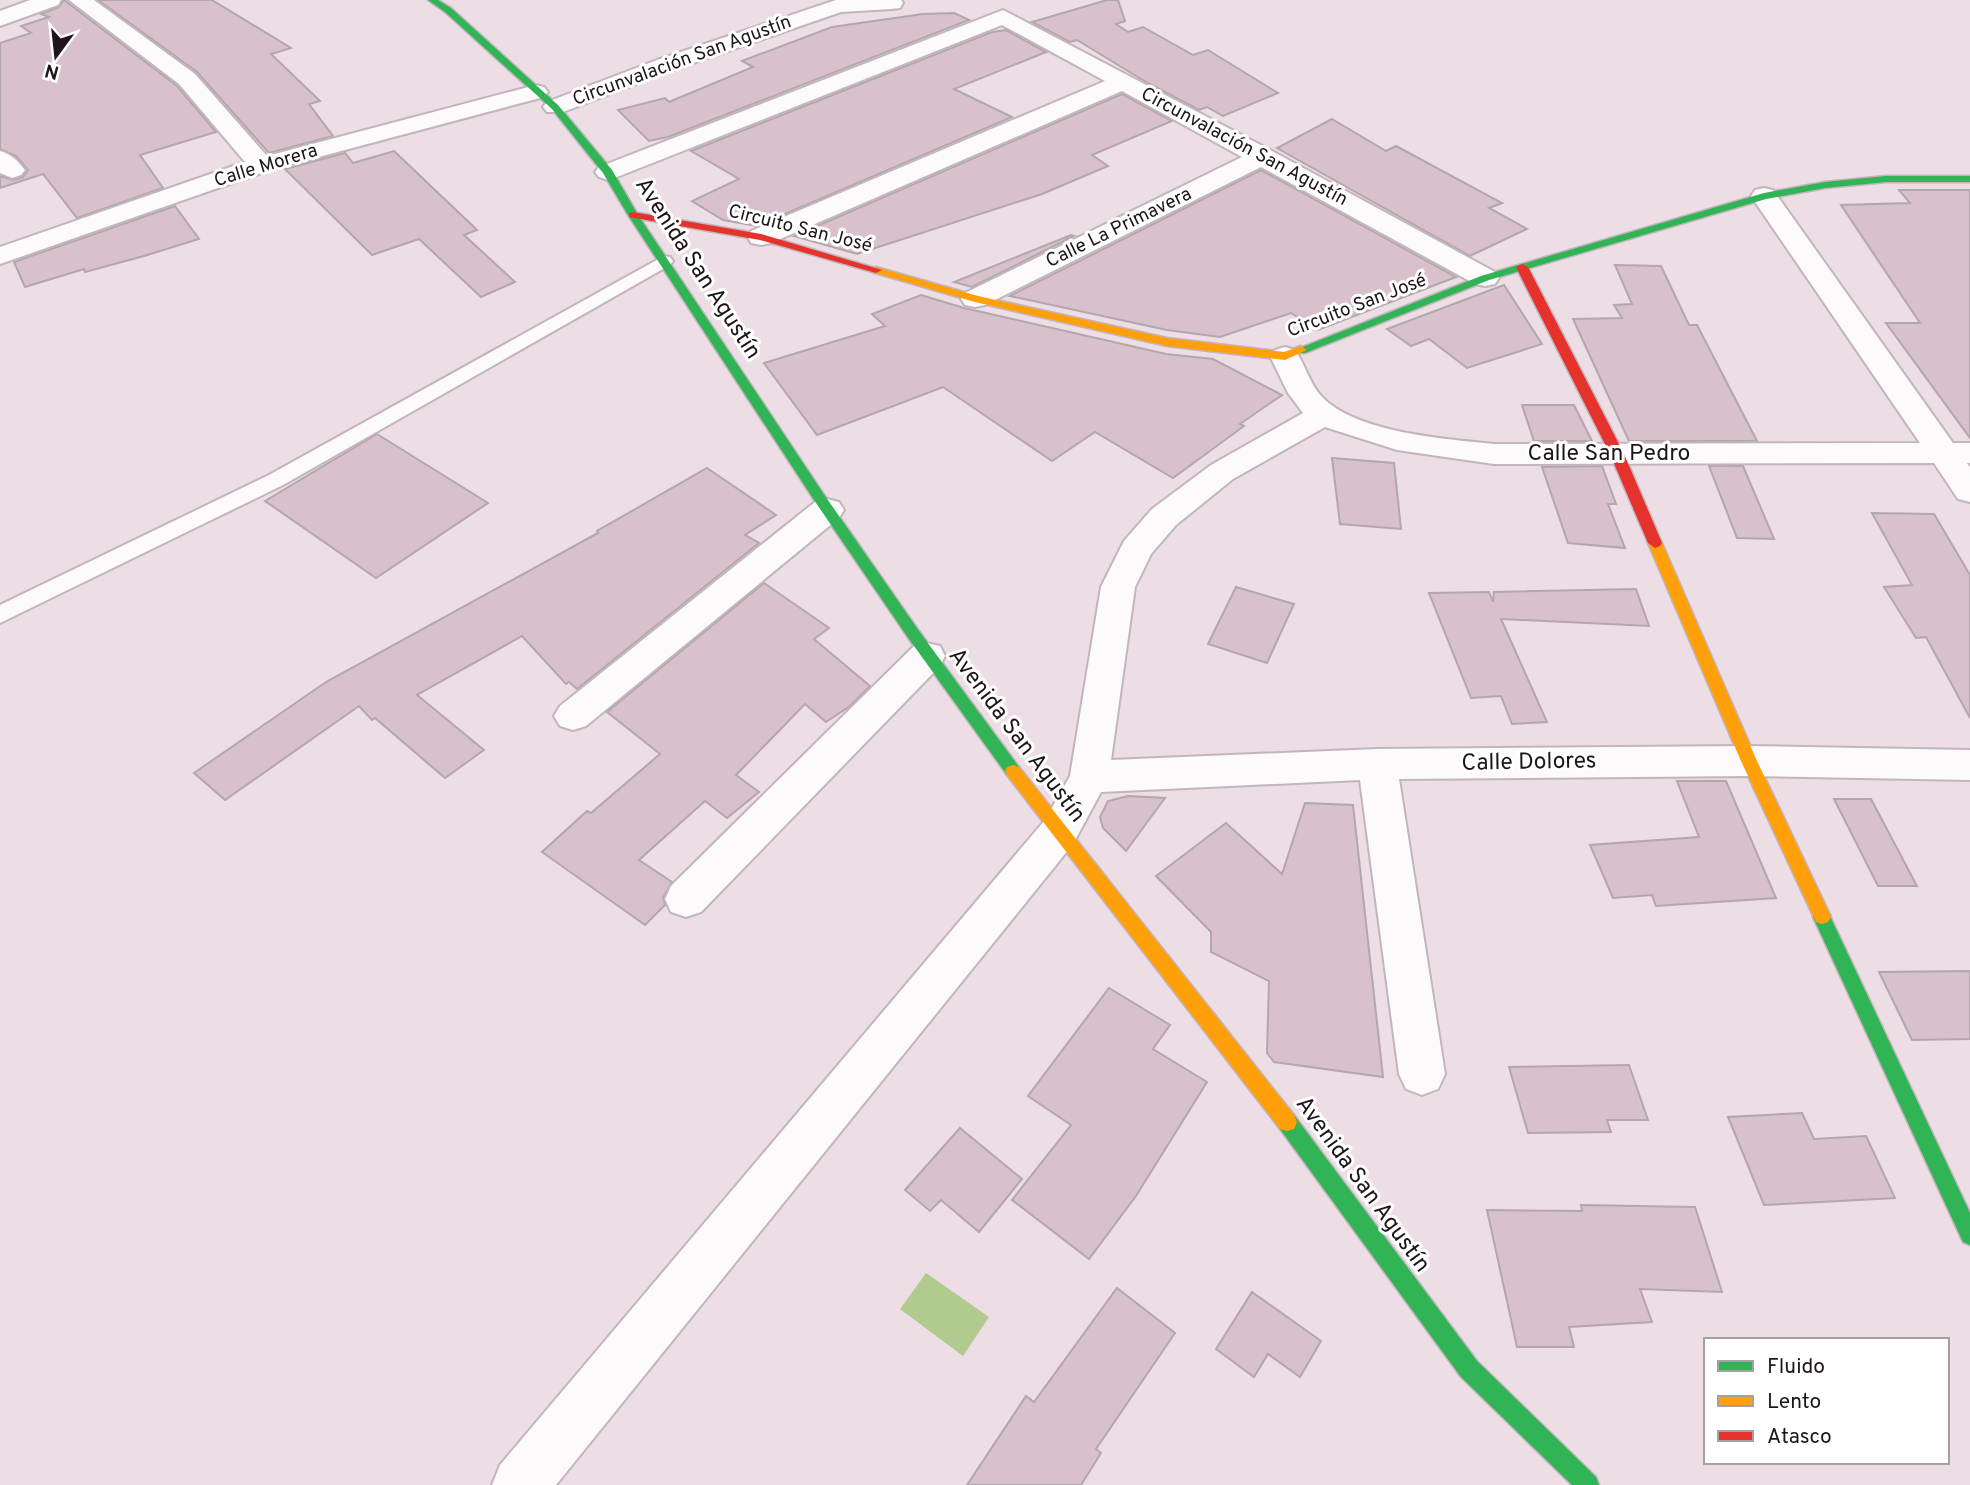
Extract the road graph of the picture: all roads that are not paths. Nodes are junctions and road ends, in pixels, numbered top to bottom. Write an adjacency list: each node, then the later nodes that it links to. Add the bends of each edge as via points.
1 (50, 0): 5 (street)
2 (80, 0): 9 (street, via 187,79)
3 (432, 0): 7 (street, Avenida San Agustín)
4 (892, 3): 7 (street, Circunvalación San Agustín, via 838,6 665,65)
5 (0, 19)
6 (1121, 83): 8 (street, Circunvalación San Agustín); 10 (street, Circunvalación San Agustín, via 1003,17); 14 (street)
7 (545, 99): 9 (street, Calle Morera); 10 (street, Avenida San Agustín)
8 (1263, 156): 18 (street, Circunvalación San Agustín); 19 (street, Calle La Primavera)
9 (261, 165): 15 (street, Calle Morera)
10 (608, 172): 13 (street, Avenida San Agustín)
11 (1970, 179): 12 (street, Circuito San José, via 1825,184)
12 (1764, 196): 17 (street, Circuito San José); 22 (street)
13 (633, 215): 14 (street, Circuito San José); 16 (street, Avenida San Agustín)
14 (761, 237): 19 (street, Circuito San José)
15 (0, 256)
16 (664, 261): 25 (street, Avenida San Agustín); 26 (lane, via 276,480)
17 (1522, 267): 18 (street, Circuito San José); 23 (street)
18 (1485, 278): 20 (street, Circuito San José)
19 (975, 299): 20 (street, Circuito San José, via 1167,342)
20 (1285, 356): 21 (street, Calle San Pedro, via 1311,404)
21 (1324, 415): 23 (street, Calle San Pedro, via 1441,449); 32 (street, via 1222,472 1164,517 1136,549 1118,587)
22 (1957, 453): 23 (street, Calle San Pedro); 24 (street)
23 (1617, 454): 29 (street)
24 (1970, 491)
25 (827, 510): 27 (street, Avenida San Agustín); 28 (street)
26 (0, 615)
27 (927, 656): 33 (street, Avenida San Agustín); 34 (street)
28 (573, 716)
29 (1749, 761): 30 (street, Calle Dolores); 31 (street, Calle Dolores); 36 (street)
30 (1377, 765): 32 (street, Calle Dolores); 35 (street)
31 (1970, 765)
32 (1088, 777): 33 (street)
33 (1059, 832): 37 (street); 38 (street, Avenida San Agustín, via 1252,1074 1469,1369)
34 (686, 900)
35 (1422, 1074)
36 (1970, 1235)
37 (520, 1485)
38 (1588, 1485)

